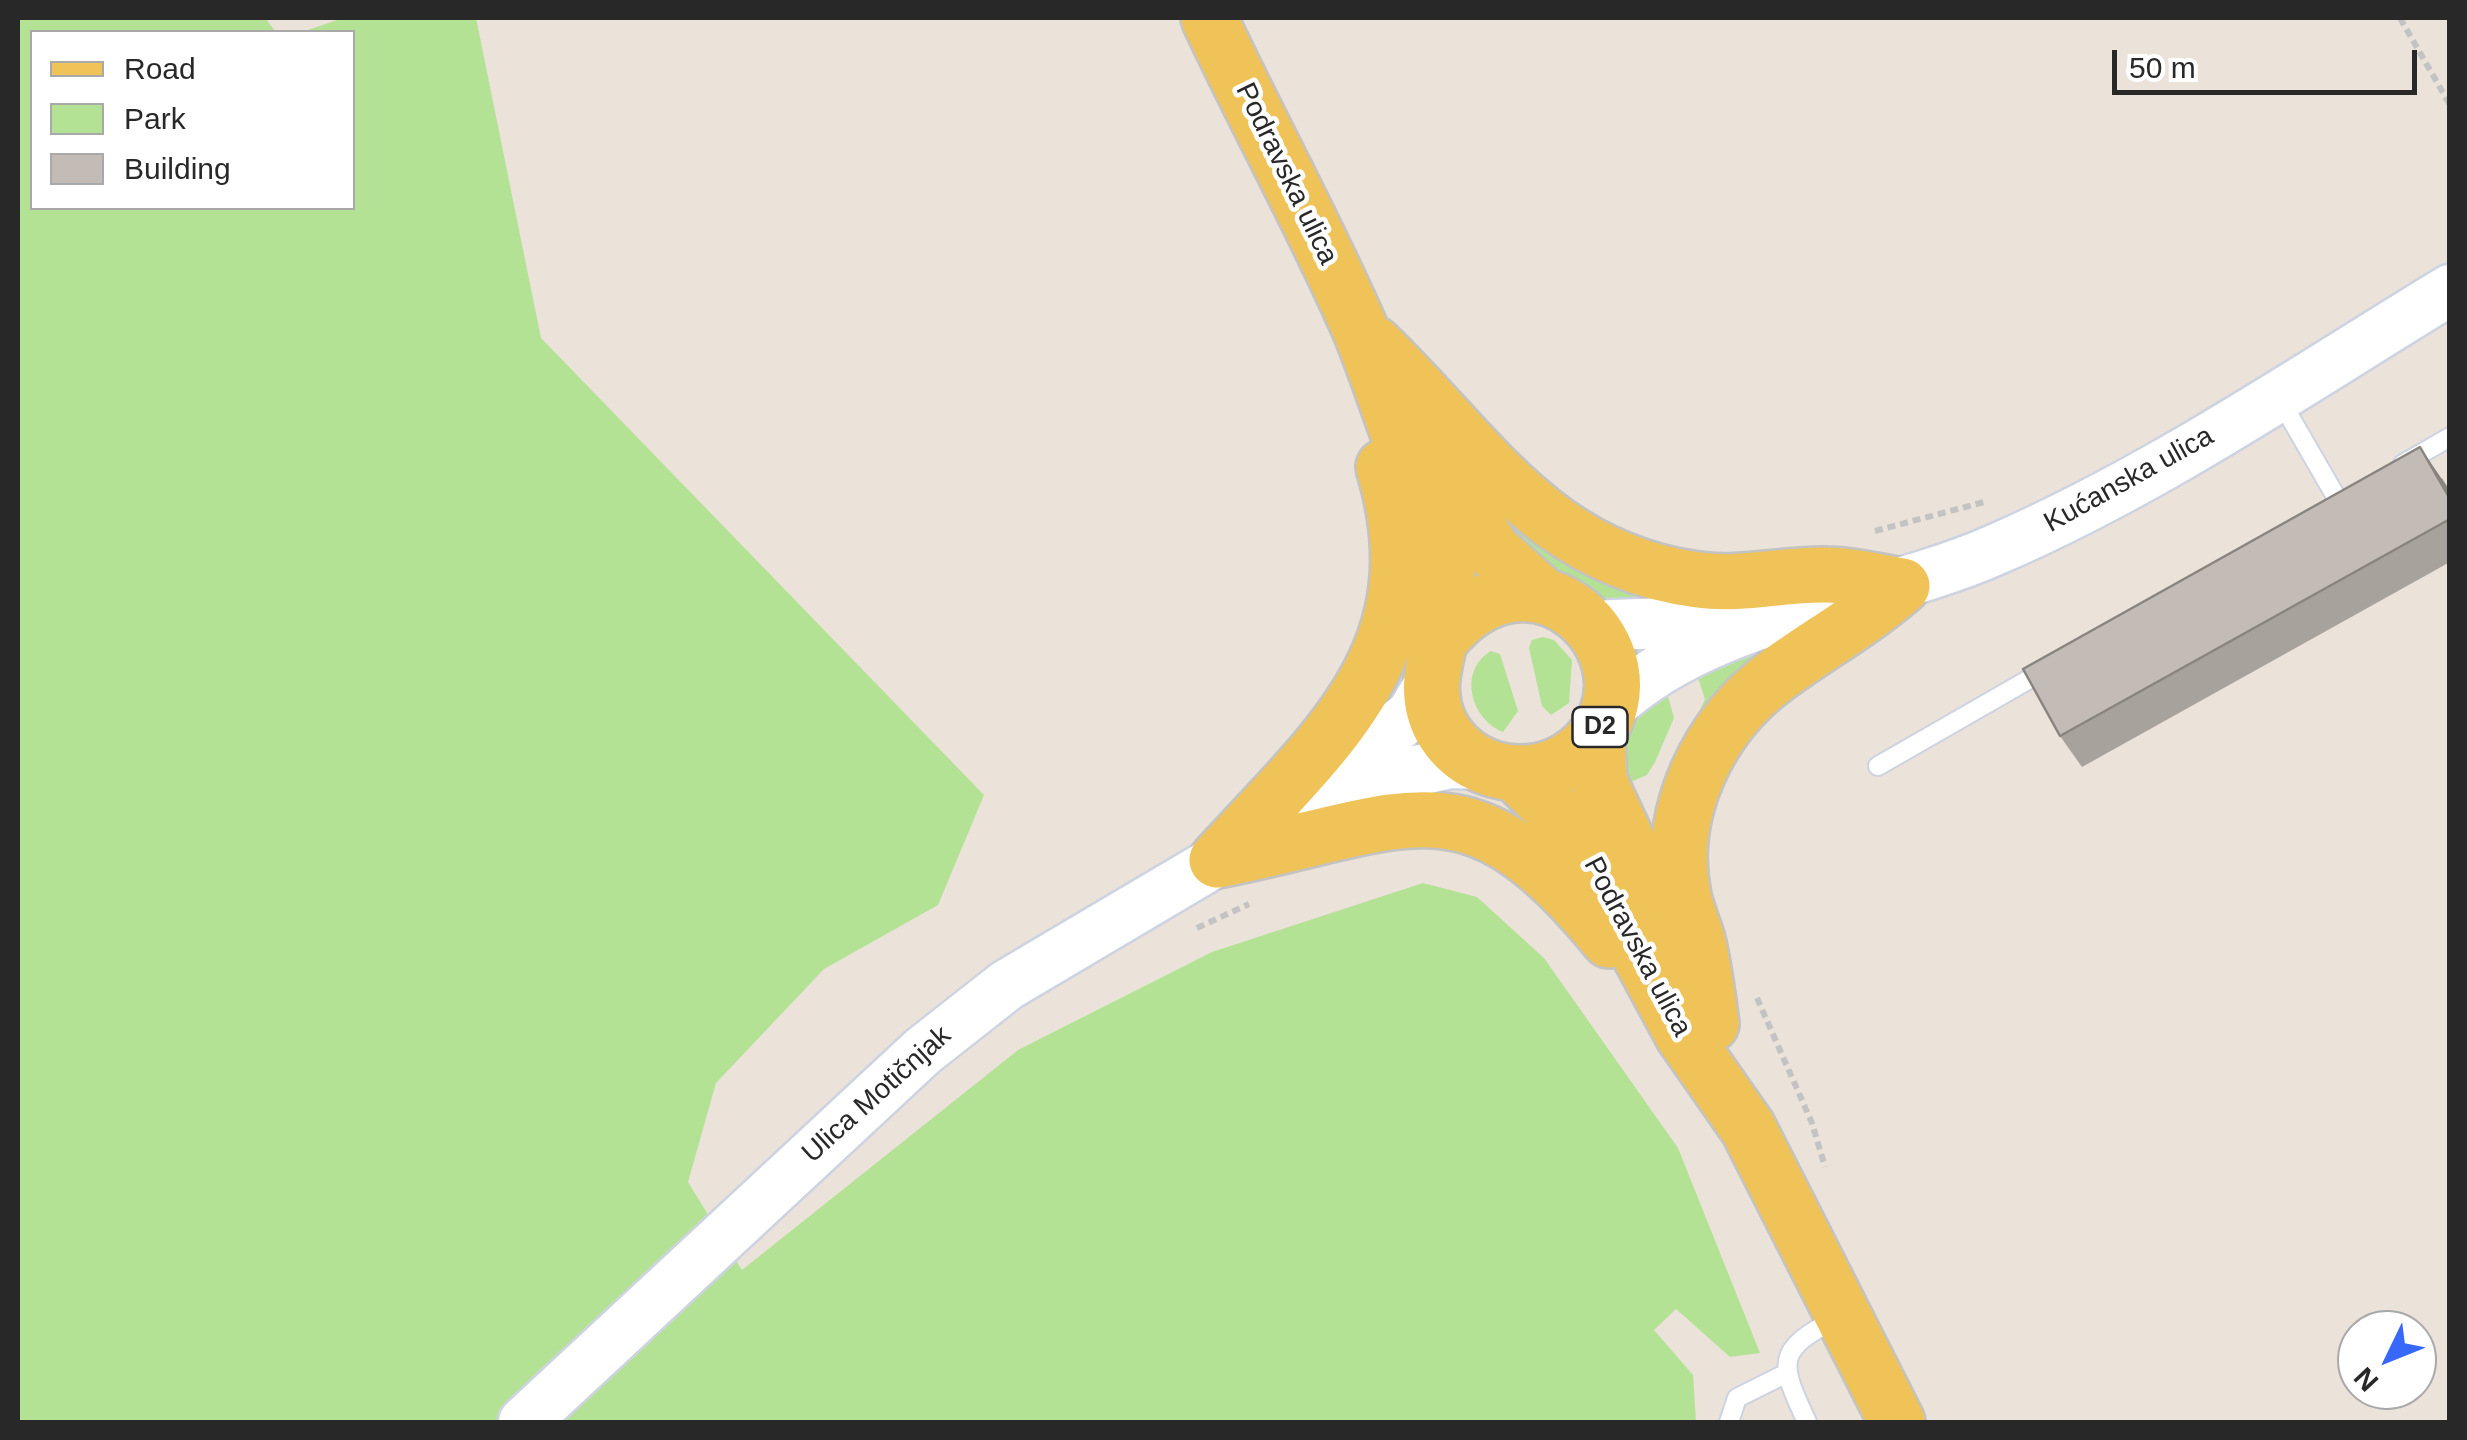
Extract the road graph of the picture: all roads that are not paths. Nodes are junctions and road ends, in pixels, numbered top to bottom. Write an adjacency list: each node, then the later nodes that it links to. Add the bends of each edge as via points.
1 (1209, 18): 3 (main road, Podravska ulica / D2)
2 (2450, 290): 4 (main road, Kućanska ulica)
3 (1361, 332): 8 (main road, via 1531,508 1609,556 1697,580 1742,584 1827,574); 9 (main road, Podravska ulica / D2, via 1466,513 1504,562); 13 (main road, Podravska ulica / D2, via 1437,528 1448,600); 18 (main road, via 1372,429 1399,517 1401,562 1388,638 1330,734)
4 (2278, 395): 7 (lane, via 2347,497); 8 (main road, Kućanska ulica, via 2107,497)
5 (2450, 438): 6 (lane)
6 (2386, 474)
7 (2322, 512)
8 (1902, 586): 10 (main road, Kućanska ulica); 19 (main road, via 1740,706 1702,765 1679,853 1698,943)
9 (1542, 595): 11 (main road, D2, via 1570,606); 13 (main road, via 1485,599 1460,615)
10 (1784, 616): 11 (main road, Kućanska ulica); 14 (main road, Kućanska ulica, via 1656,670)
11 (1591, 626): 14 (main road, D2, via 1612,680)
12 (2066, 658): 15 (lane)
13 (1436, 661): 16 (main road, D2, via 1442,728 1461,752); 17 (main road, Ulica Motičnjak, via 1412,714)
14 (1603, 721): 16 (main road, D2, via 1576,757 1548,771); 19 (main road, Podravska ulica / D2, via 1599,780)
15 (1878, 766)
16 (1499, 769): 17 (main road, Ulica Motičnjak, via 1450,763 1394,776); 19 (main road, Podravska ulica / D2, via 1572,828)
17 (1274, 828): 18 (main road, Ulica Motičnjak)
18 (1216, 860): 19 (main road, via 1384,821 1461,822 1531,856); 22 (main road, Ulica Motičnjak, via 1046,960 960,1021)
19 (1697, 1029): 20 (main road, Podravska ulica / D2)
20 (1844, 1316): 21 (lane, via 1804,1338 1786,1358); 25 (main road, Podravska ulica / D2)
21 (1785, 1374): 23 (lane, via 1737,1398); 24 (lane)
22 (524, 1422)
23 (1730, 1422)
24 (1807, 1422)
25 (1897, 1422)

